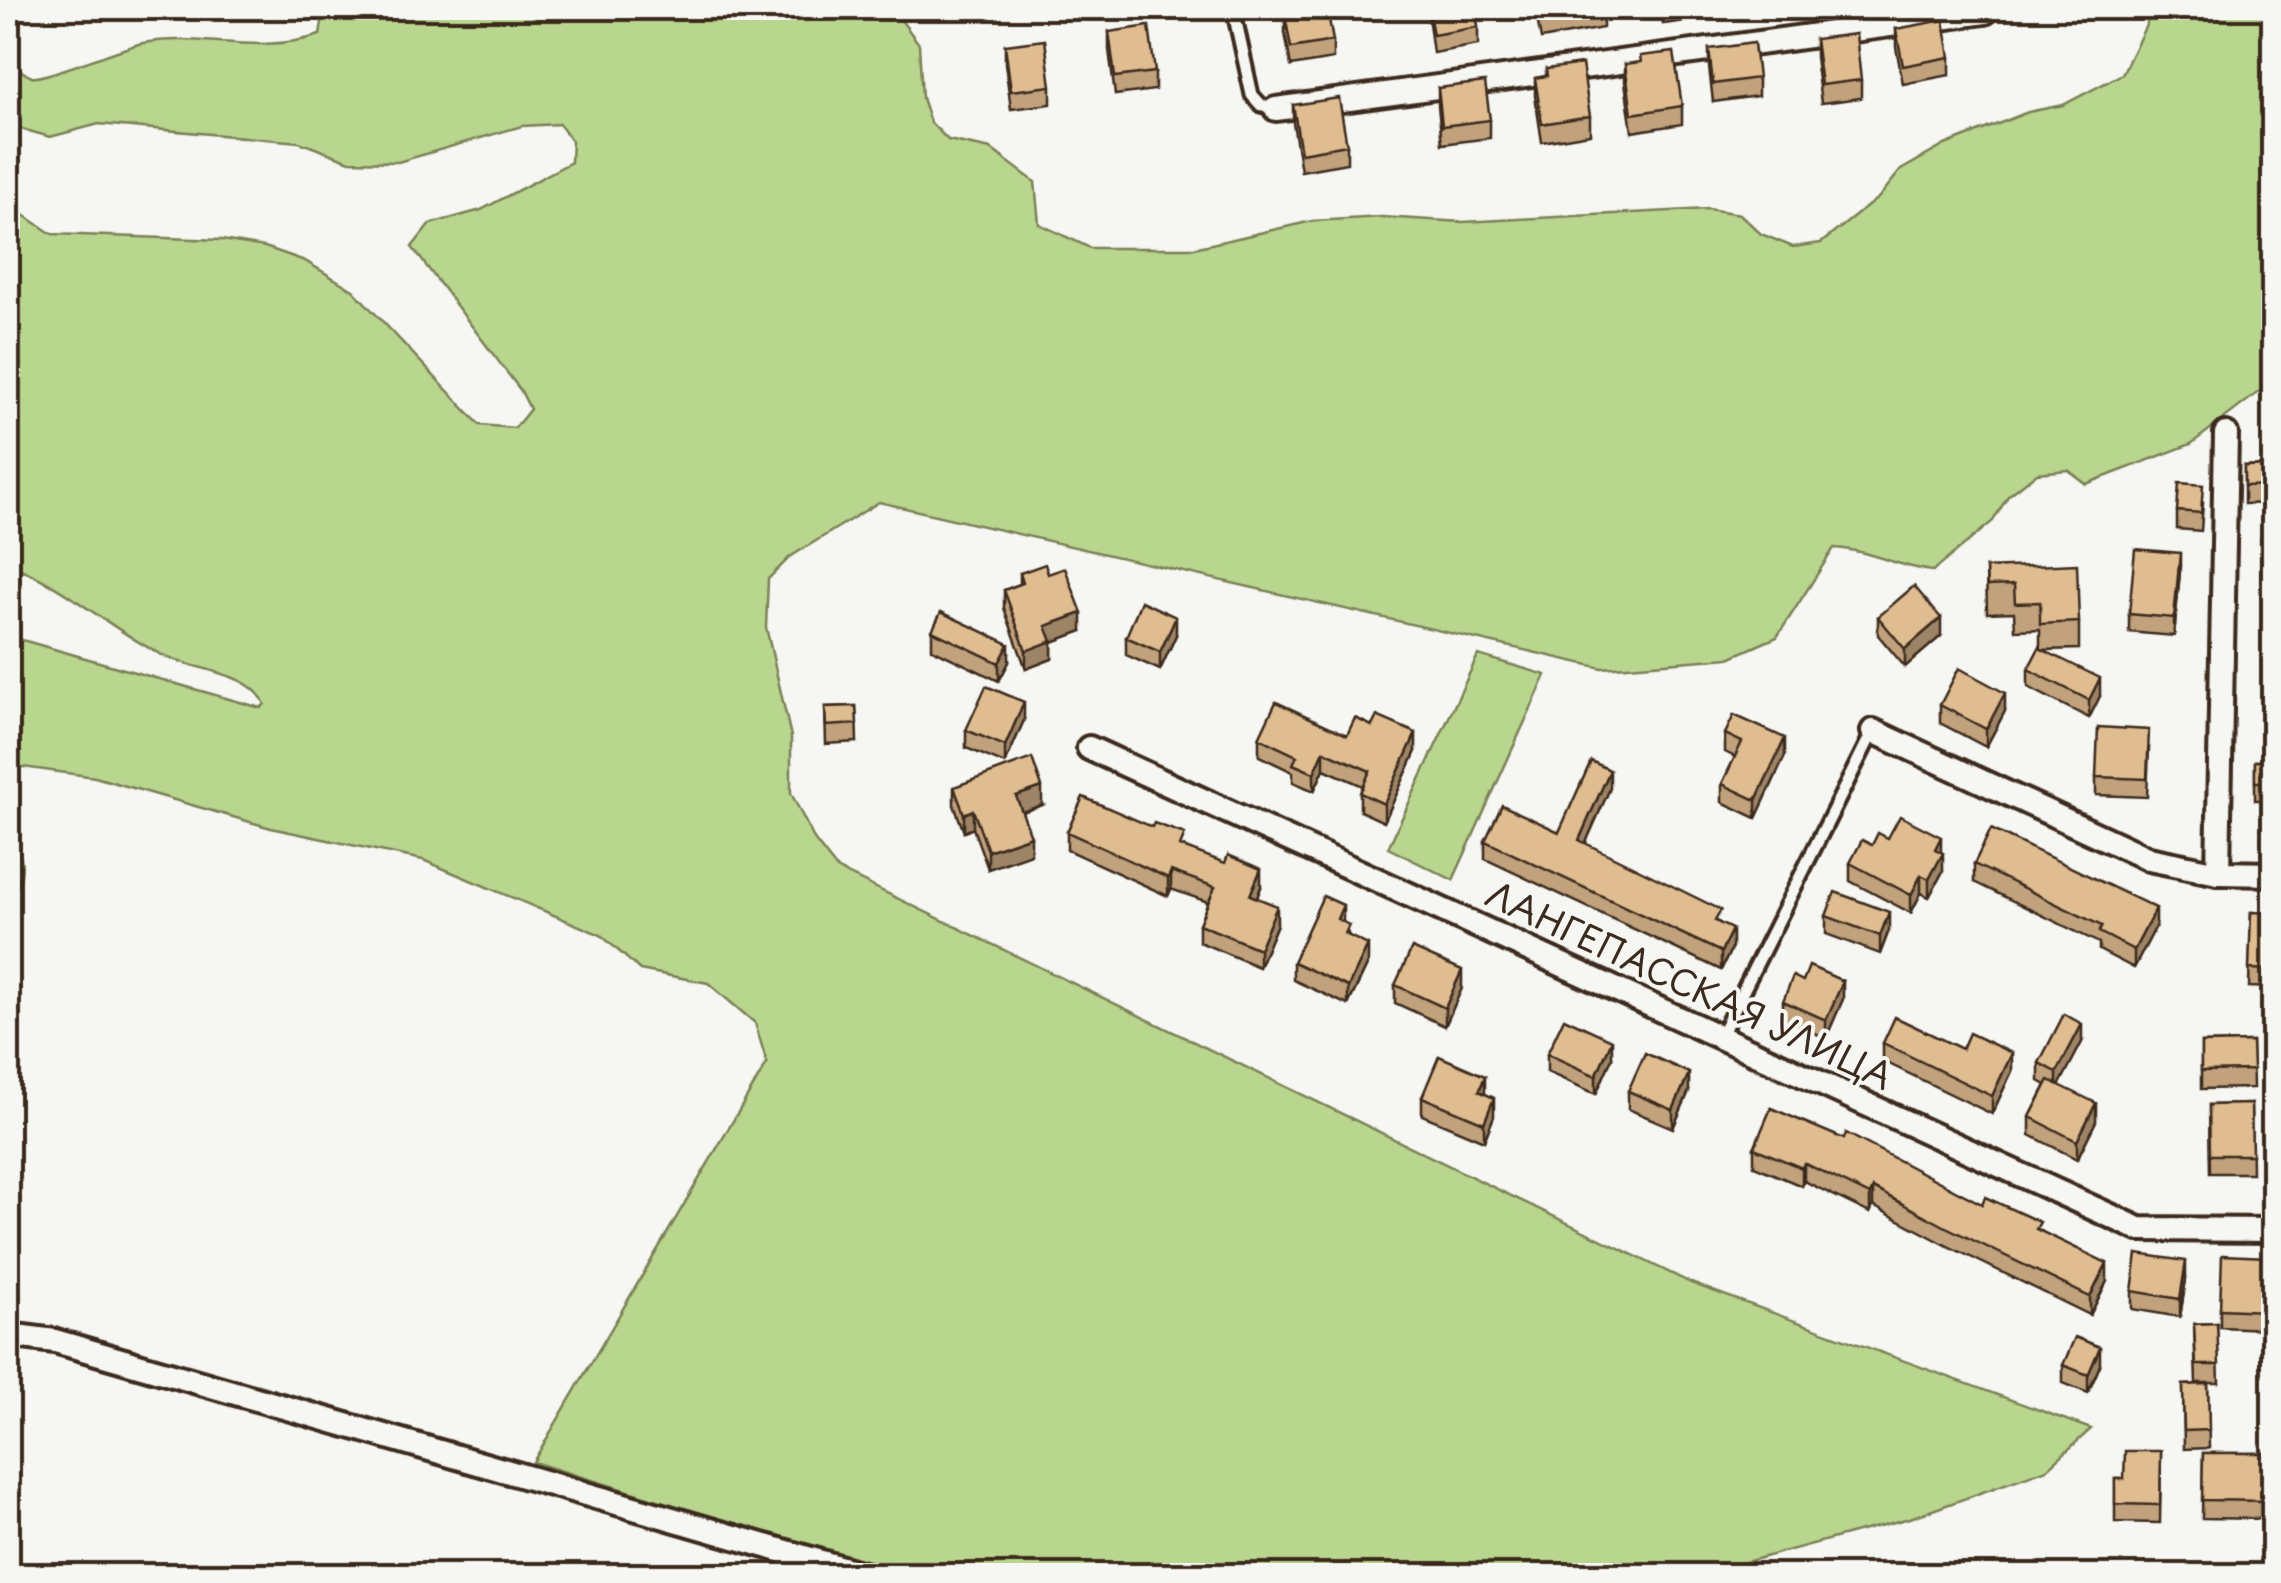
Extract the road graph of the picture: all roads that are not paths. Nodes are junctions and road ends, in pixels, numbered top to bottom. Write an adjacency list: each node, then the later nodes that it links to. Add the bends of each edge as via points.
1 (1233, 8): 3 (lane, via 1252,95)
2 (1985, 10): 3 (street)
3 (1276, 110)
4 (2226, 434): 7 (street)
5 (1873, 731): 7 (street, via 2148,859); 9 (lane)
6 (1088, 748): 9 (street, ЛАНГЕПАССКАЯ УЛИЦА)
7 (2218, 873): 8 (street)
8 (2274, 874)
9 (1719, 1039): 10 (street, ЛАНГЕПАССКАЯ УЛИЦА, via 2139,1229)
10 (2274, 1230)
11 (8, 1334): 12 (street, via 55,1341)
12 (870, 1576)

